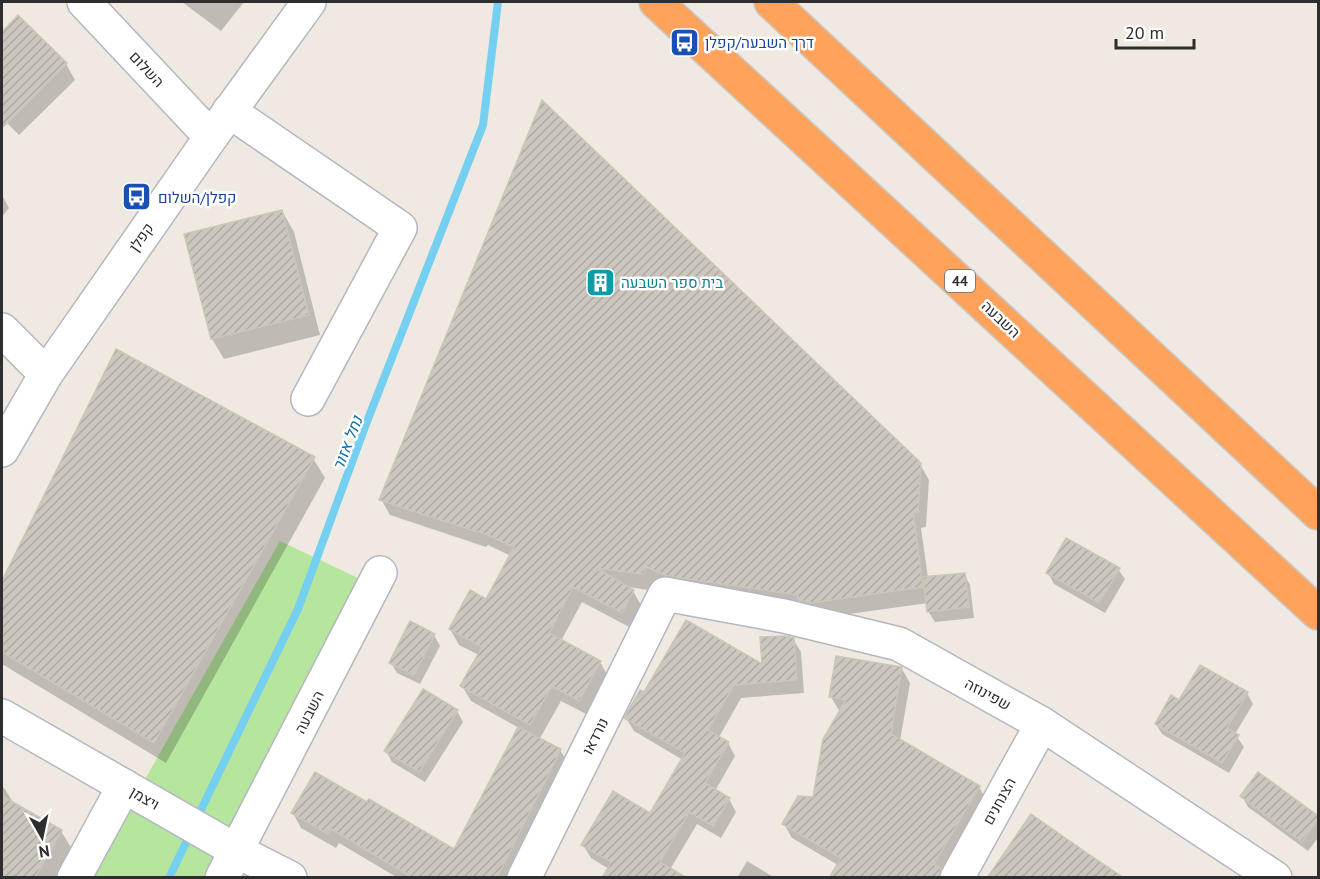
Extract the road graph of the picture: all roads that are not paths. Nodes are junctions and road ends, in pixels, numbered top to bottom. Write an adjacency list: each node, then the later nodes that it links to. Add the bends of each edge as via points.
1 (84, 2): 5 (street, השלום)
2 (309, 2): 5 (street, קפלן)
3 (656, 2): 11 (highway, השבעה / 44)
4 (774, 3): 10 (highway)
5 (220, 124): 7 (street, קפלן); 8 (street, השלום, via 400,228)
6 (2, 330): 7 (street)
7 (45, 374): 9 (street, קפלן)
8 (308, 399)
9 (2, 450)
10 (1318, 513)
11 (1263, 561): 14 (highway); 15 (highway, השבעה / 44)
12 (380, 573): 19 (street, השבעה)
13 (665, 594): 17 (street, שפינוזה, via 784,616 899,644); 22 (street, נורדאו)
14 (1318, 601)
15 (1318, 613)
16 (2, 716): 18 (street, ויצמן)
17 (1042, 724): 23 (street, הצנחנים); 24 (street, שפינוזה)
18 (124, 786): 19 (street, ויצמן); 20 (street)
19 (226, 856): 21 (street, ויצמן)
20 (74, 878)
21 (290, 878)
22 (524, 878)
23 (957, 878)
24 (1275, 878)

